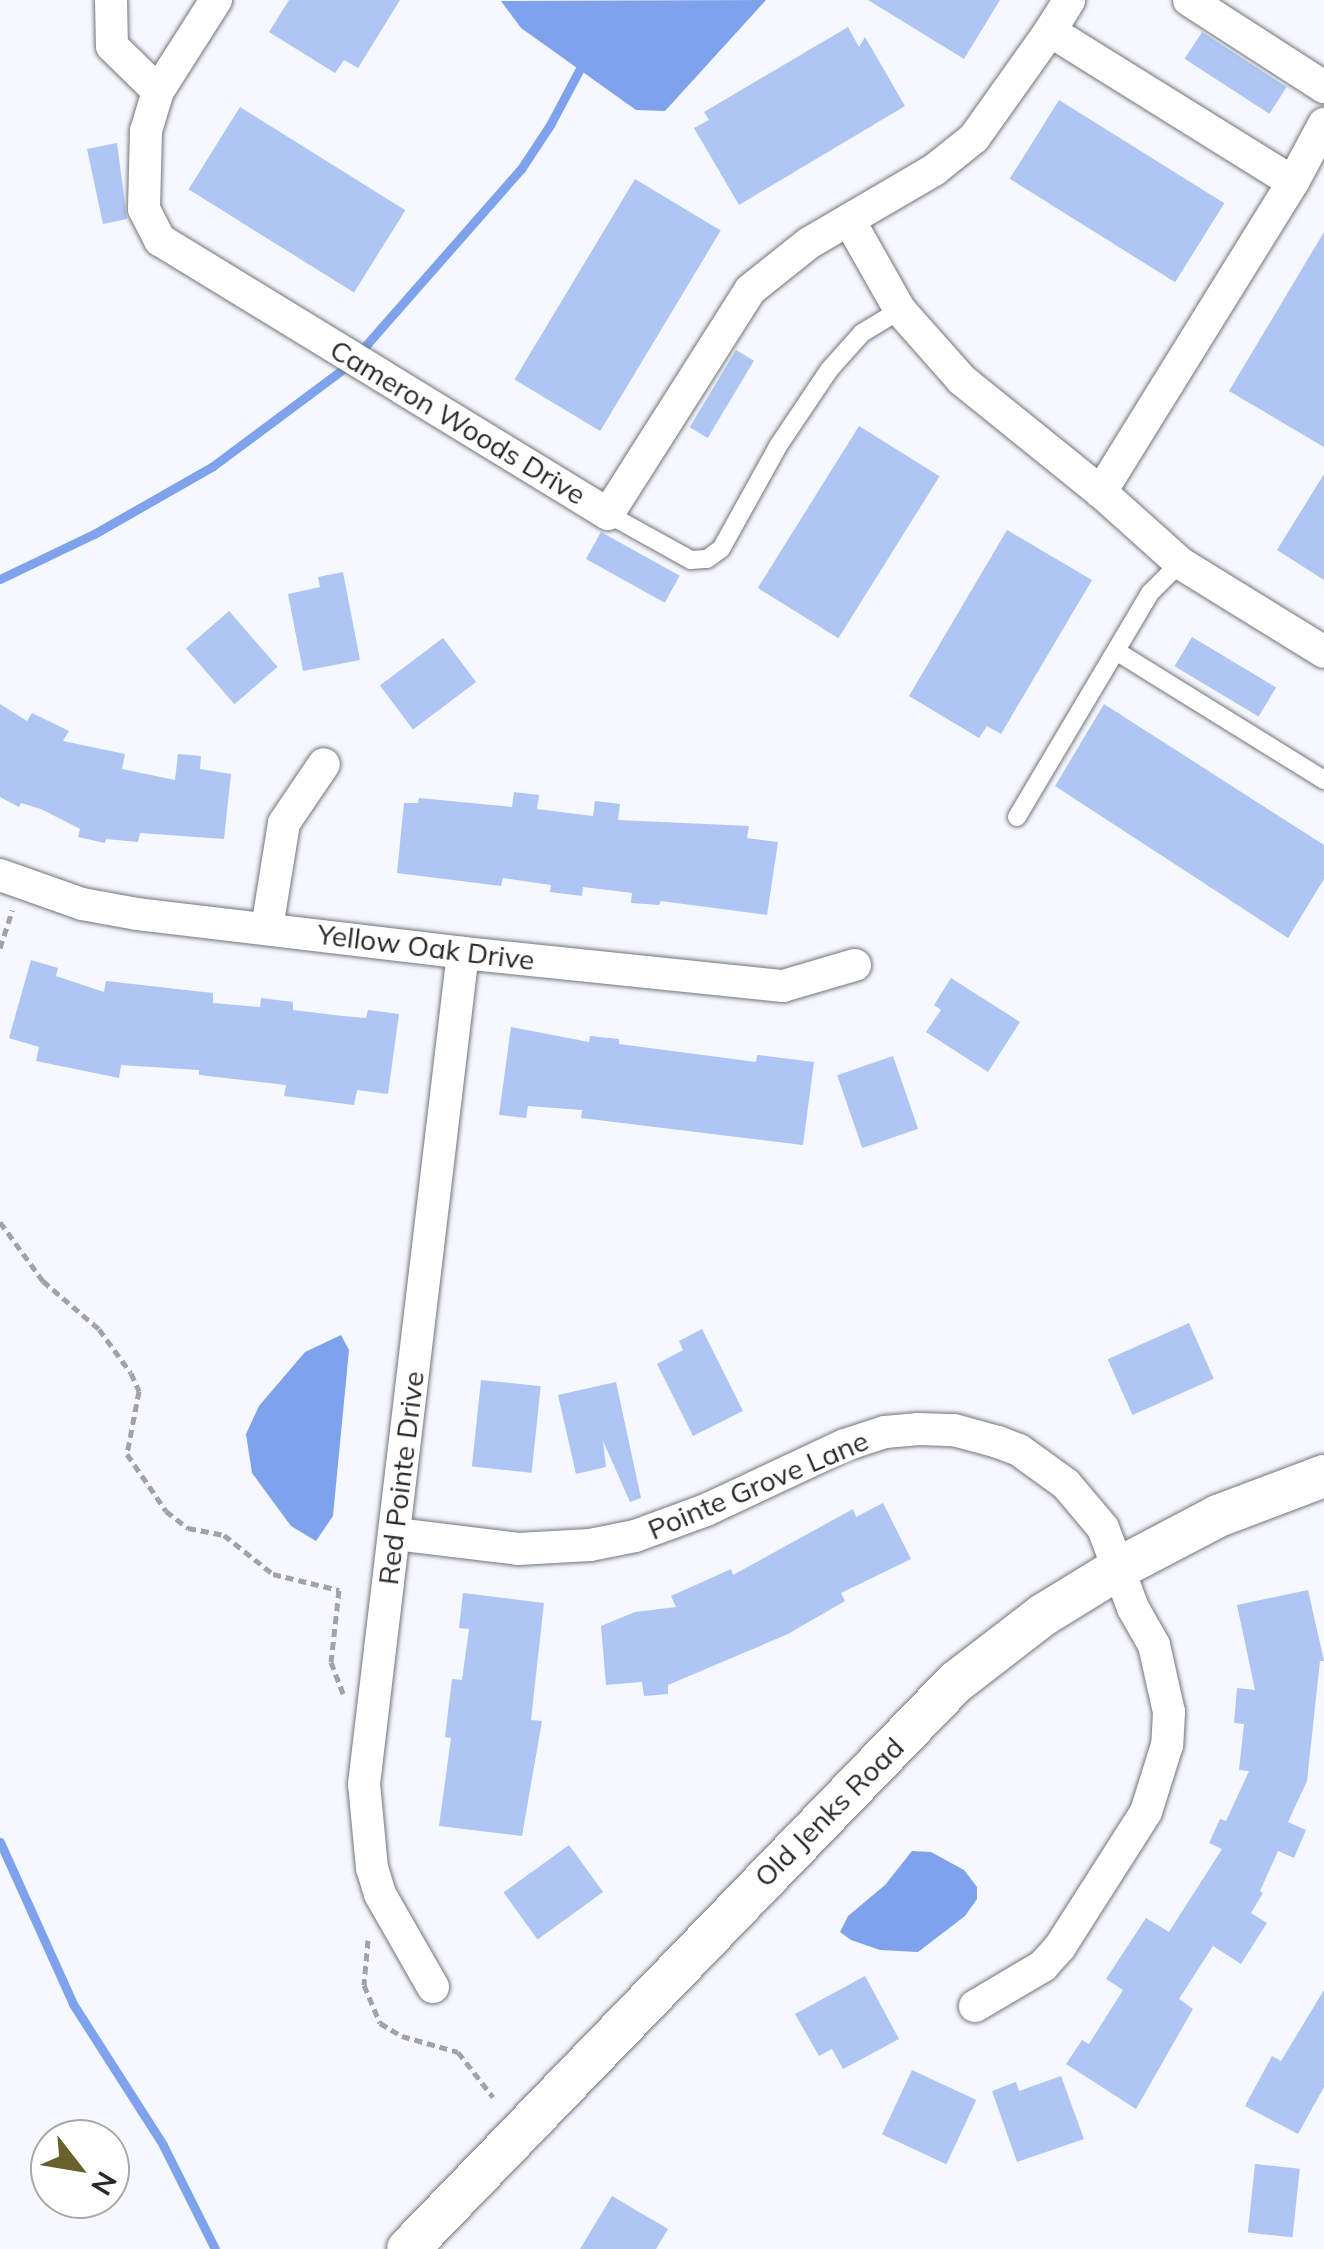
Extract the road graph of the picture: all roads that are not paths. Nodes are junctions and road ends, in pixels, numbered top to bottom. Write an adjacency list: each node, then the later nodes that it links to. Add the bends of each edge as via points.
1 (111, 0): 7 (street, via 112,46)
2 (216, 0): 7 (street, Cameron Woods Drive)
3 (1069, 0): 5 (street, Cameron Woods Drive)
4 (1189, 0): 6 (street)
5 (1050, 31): 9 (street); 10 (street, Cameron Woods Drive, via 974,138)
6 (1324, 87)
7 (158, 91): 13 (street, Cameron Woods Drive, via 143,170 144,209 160,240)
8 (1324, 124): 9 (street)
9 (1293, 182): 12 (street)
10 (850, 220): 11 (street); 13 (street, Cameron Woods Drive, via 750,290)
11 (900, 310): 12 (street, via 962,380); 13 (lane, via 862,333 829,370 721,549 707,559 675,554)
12 (1101, 492): 14 (street)
13 (608, 514)
14 (1180, 563): 15 (lane, via 1150,593); 16 (street)
15 (1116, 651): 18 (lane); 19 (lane)
16 (1324, 652)
17 (324, 764): 21 (street, via 284,823)
18 (1324, 780)
19 (1017, 817)
20 (0, 874): 21 (street, Yellow Oak Drive, via 82,904)
21 (266, 928): 22 (street, Yellow Oak Drive)
22 (463, 954): 23 (street, Yellow Oak Drive, via 783,986); 25 (street, Red Pointe Drive)
23 (855, 965)
24 (1324, 1476): 26 (street, Old Jenks Road, via 1218,1516)
25 (396, 1534): 26 (street, Pointe Grove Lane, via 518,1549 590,1545 671,1524 884,1432 954,1430 1019,1450 1066,1484 1104,1528); 27 (street, Red Pointe Drive, via 375,1672 366,1826 390,1918)
26 (1122, 1567): 28 (street, Pointe Grove Lane, via 1133,1608 1154,1645 1170,1712 1161,1778 1060,1947 1043,1966); 29 (street, Old Jenks Road, via 1043,1615 956,1682)
27 (433, 1987)
28 (975, 2006)
29 (428, 2242)

